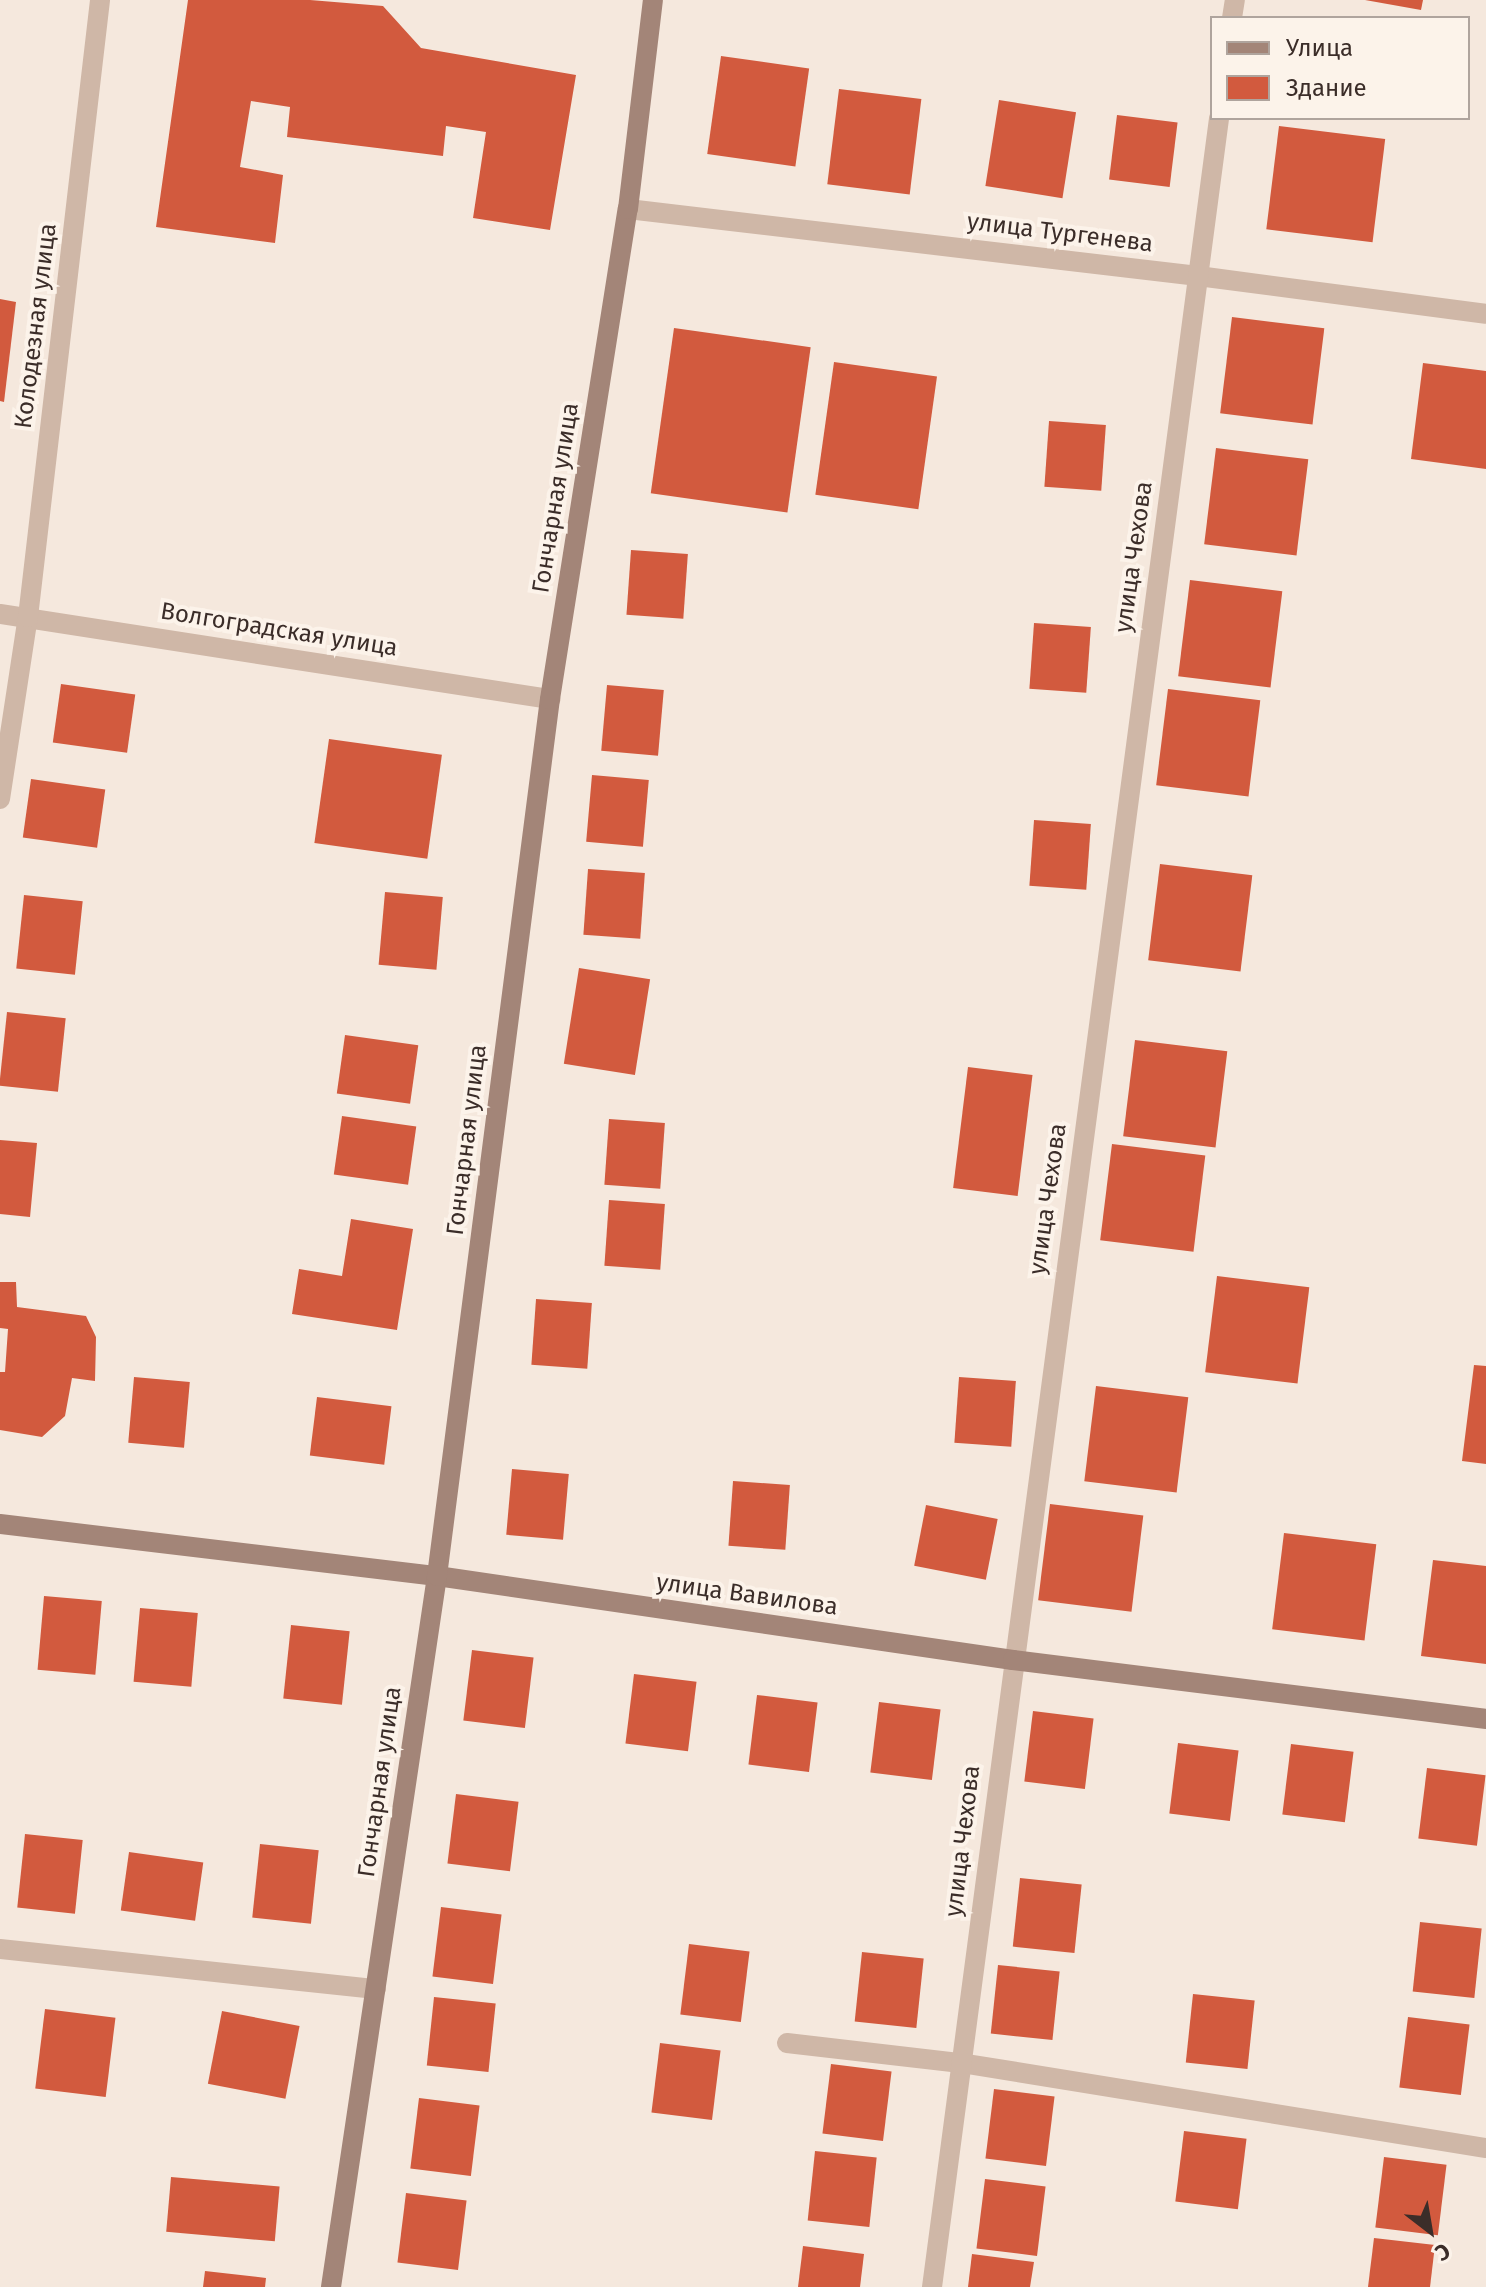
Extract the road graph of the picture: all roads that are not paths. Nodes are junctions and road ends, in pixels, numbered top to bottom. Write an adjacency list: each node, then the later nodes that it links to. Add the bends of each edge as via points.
1 (100, 0): 8 (street, Колодезная улица)
2 (653, 0): 4 (street, Гончарная улица)
3 (1219, 120): 5 (street, улица Чехова)
4 (628, 209): 5 (street, улица Тургенева); 9 (street, Гончарная улица)
5 (1198, 276): 6 (street, улица Тургенева); 13 (street, улица Чехова)
6 (1486, 314)
7 (0, 614): 8 (street, Волгоградская улица)
8 (28, 617): 9 (street, Волгоградская улица); 10 (street, Колодезная улица)
9 (550, 699): 12 (street, Гончарная улица)
10 (0, 799)
11 (0, 1524): 12 (street, улица Вавилова)
12 (437, 1576): 13 (street, улица Вавилова); 16 (street, Гончарная улица)
13 (1013, 1660): 14 (street, улица Вавилова); 18 (street, улица Чехова)
14 (1486, 1719)
15 (0, 1949): 16 (street)
16 (376, 1989): 20 (street, Гончарная улица)
17 (787, 2043): 18 (street)
18 (961, 2063): 19 (street); 21 (street, улица Чехова)
19 (1486, 2148)
20 (331, 2287)
21 (932, 2287)

